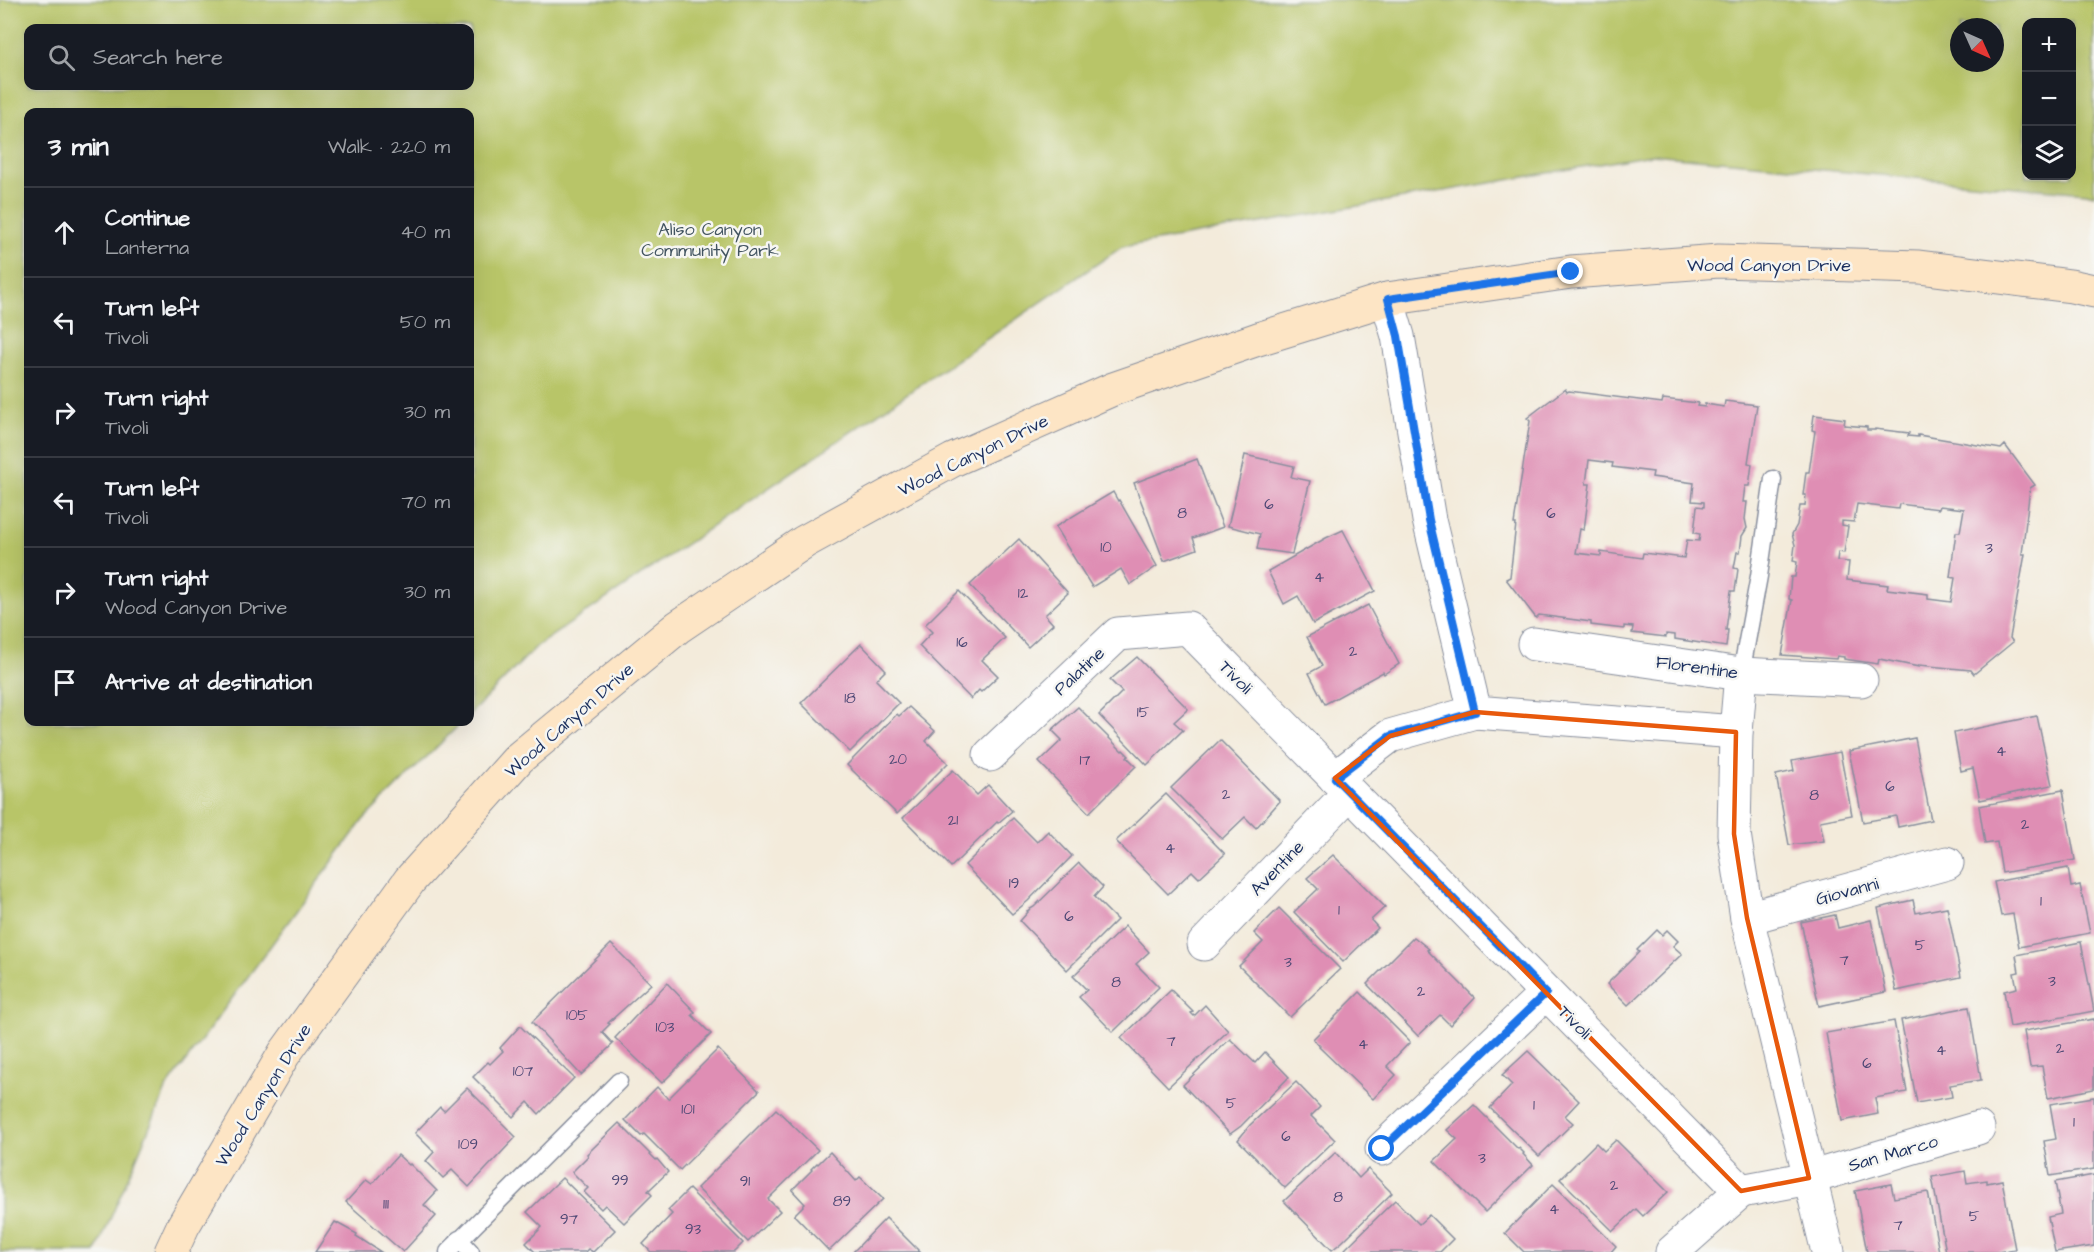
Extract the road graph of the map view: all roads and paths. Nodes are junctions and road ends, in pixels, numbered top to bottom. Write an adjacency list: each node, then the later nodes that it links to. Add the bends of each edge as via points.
1 (2094, 291): 2 (main road, Wood Canyon Drive, via 1919,267 1719,261 1571,272)
2 (1388, 299): 8 (street, via 1398,336 1429,520); 22 (main road, Wood Canyon Drive, via 1113,389 953,460 804,542 678,627 519,758 410,880 284,1054)
3 (1773, 479): 6 (lane)
4 (1188, 628): 10 (street, Palatine, via 1118,634); 11 (street, Tivoli)
5 (1534, 644): 6 (street, Florentine)
6 (1741, 674): 7 (street, Florentine); 9 (street)
7 (1861, 681)
8 (1475, 712): 9 (street); 11 (street, via 1390,736)
9 (1736, 732): 13 (street, via 1734,834)
10 (990, 755)
11 (1342, 785): 14 (street, Aventine); 15 (street, Tivoli)
12 (1947, 863): 13 (street, Giovanni)
13 (1747, 918): 19 (street)
14 (1204, 944)
15 (1546, 993): 18 (street); 20 (street, Tivoli)
16 (620, 1081): 21 (lane)
17 (1978, 1128): 19 (street, San Marco)
18 (1382, 1149)
19 (1809, 1178): 20 (street); 25 (street)
20 (1741, 1191): 24 (street)
21 (453, 1246): 23 (lane)
22 (171, 1252)
23 (471, 1252)
24 (1672, 1252)
25 (1828, 1252)

